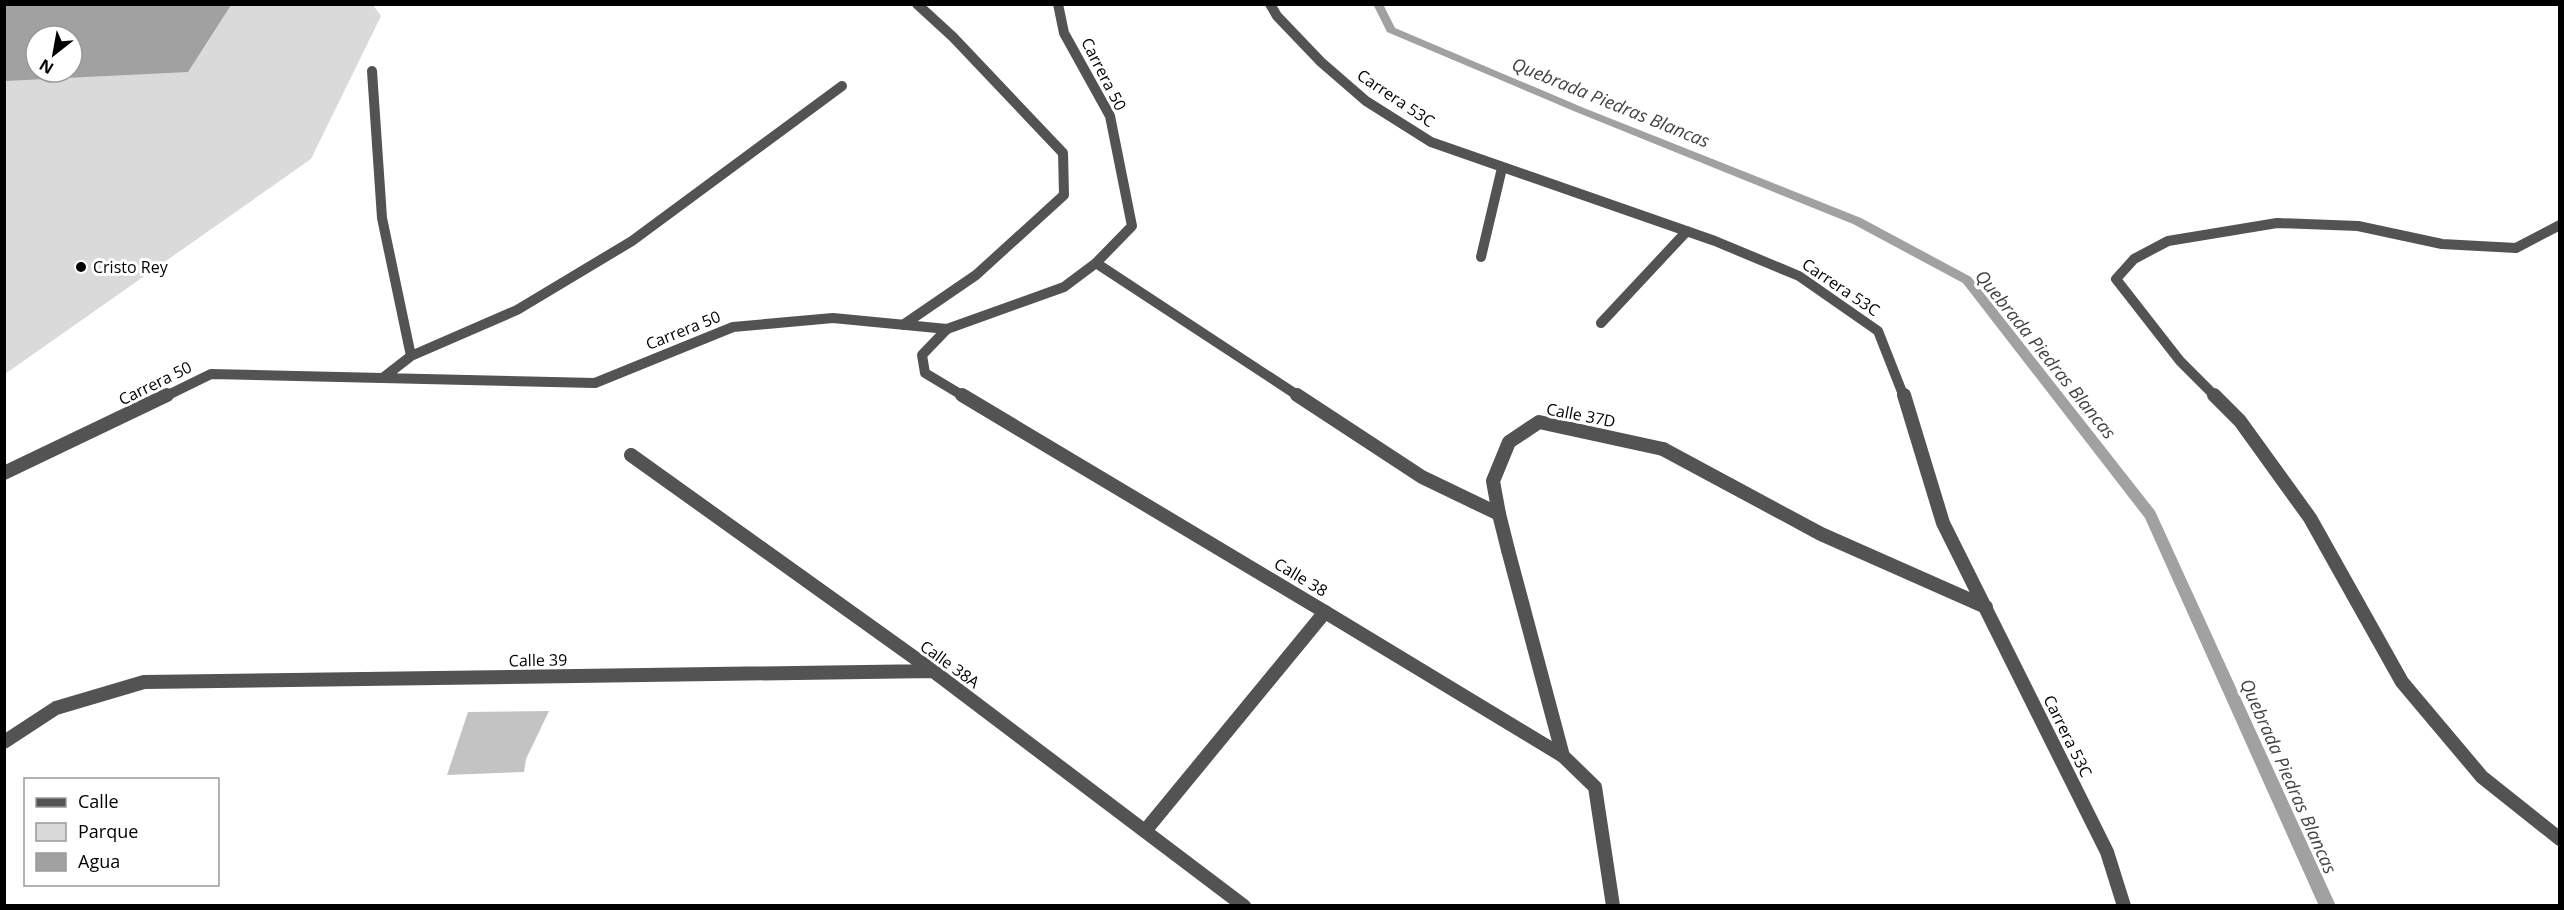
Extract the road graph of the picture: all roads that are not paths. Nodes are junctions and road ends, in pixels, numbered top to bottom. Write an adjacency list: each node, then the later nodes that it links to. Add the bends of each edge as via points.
1 (917, 4): 12 (street, via 1063,153 1064,195 976,275)
2 (1058, 4): 10 (street, Carrera 50, via 1064,33 1110,116 1132,226)
3 (1270, 4): 6 (street, Carrera 53C, via 1276,16 1321,62 1366,101 1431,142)
4 (372, 70): 14 (street, via 382,218)
5 (842, 86): 14 (street, via 632,241 517,310)
6 (1502, 168): 8 (street, Carrera 53C); 9 (street)
7 (2559, 225): 25 (street, via 2516,248 2442,244 2358,226 2277,223 2168,241 2133,260 2116,279 2180,361 2240,421 2310,518 2402,682 2482,777)
8 (1687, 231): 11 (street); 19 (street, Carrera 53C, via 1799,276 1878,331 1901,387 1943,523)
9 (1481, 257)
10 (1096, 263): 13 (street, Carrera 50, via 1064,287); 18 (street, via 1422,477)
11 (1601, 323)
12 (903, 325): 13 (street, Carrera 50); 15 (street, Carrera 50, via 833,318 733,327 595,383)
13 (947, 329): 20 (street, Calle 38, via 922,355 925,373)
14 (411, 356): 15 (street)
15 (384, 377): 17 (street, Carrera 50, via 211,374)
16 (631, 455): 21 (street, Calle 38A)
17 (4, 473)
18 (1499, 514): 19 (street, Calle 37D, via 1493,481 1509,442 1539,422 1664,449 1821,534); 23 (street, Calle 37D)
19 (1986, 607): 28 (street, Carrera 53C, via 2107,852)
20 (1325, 612): 23 (street, Calle 38); 24 (street)
21 (933, 671): 22 (street, Calle 39, via 144,682 56,708); 24 (street, Calle 38A)
22 (4, 742)
23 (1563, 756): 27 (street, Calle 38, via 1595,787)
24 (1145, 831): 26 (street, Calle 38A)
25 (2559, 839)
26 (1245, 906)
27 (1612, 906)
28 (2124, 906)

